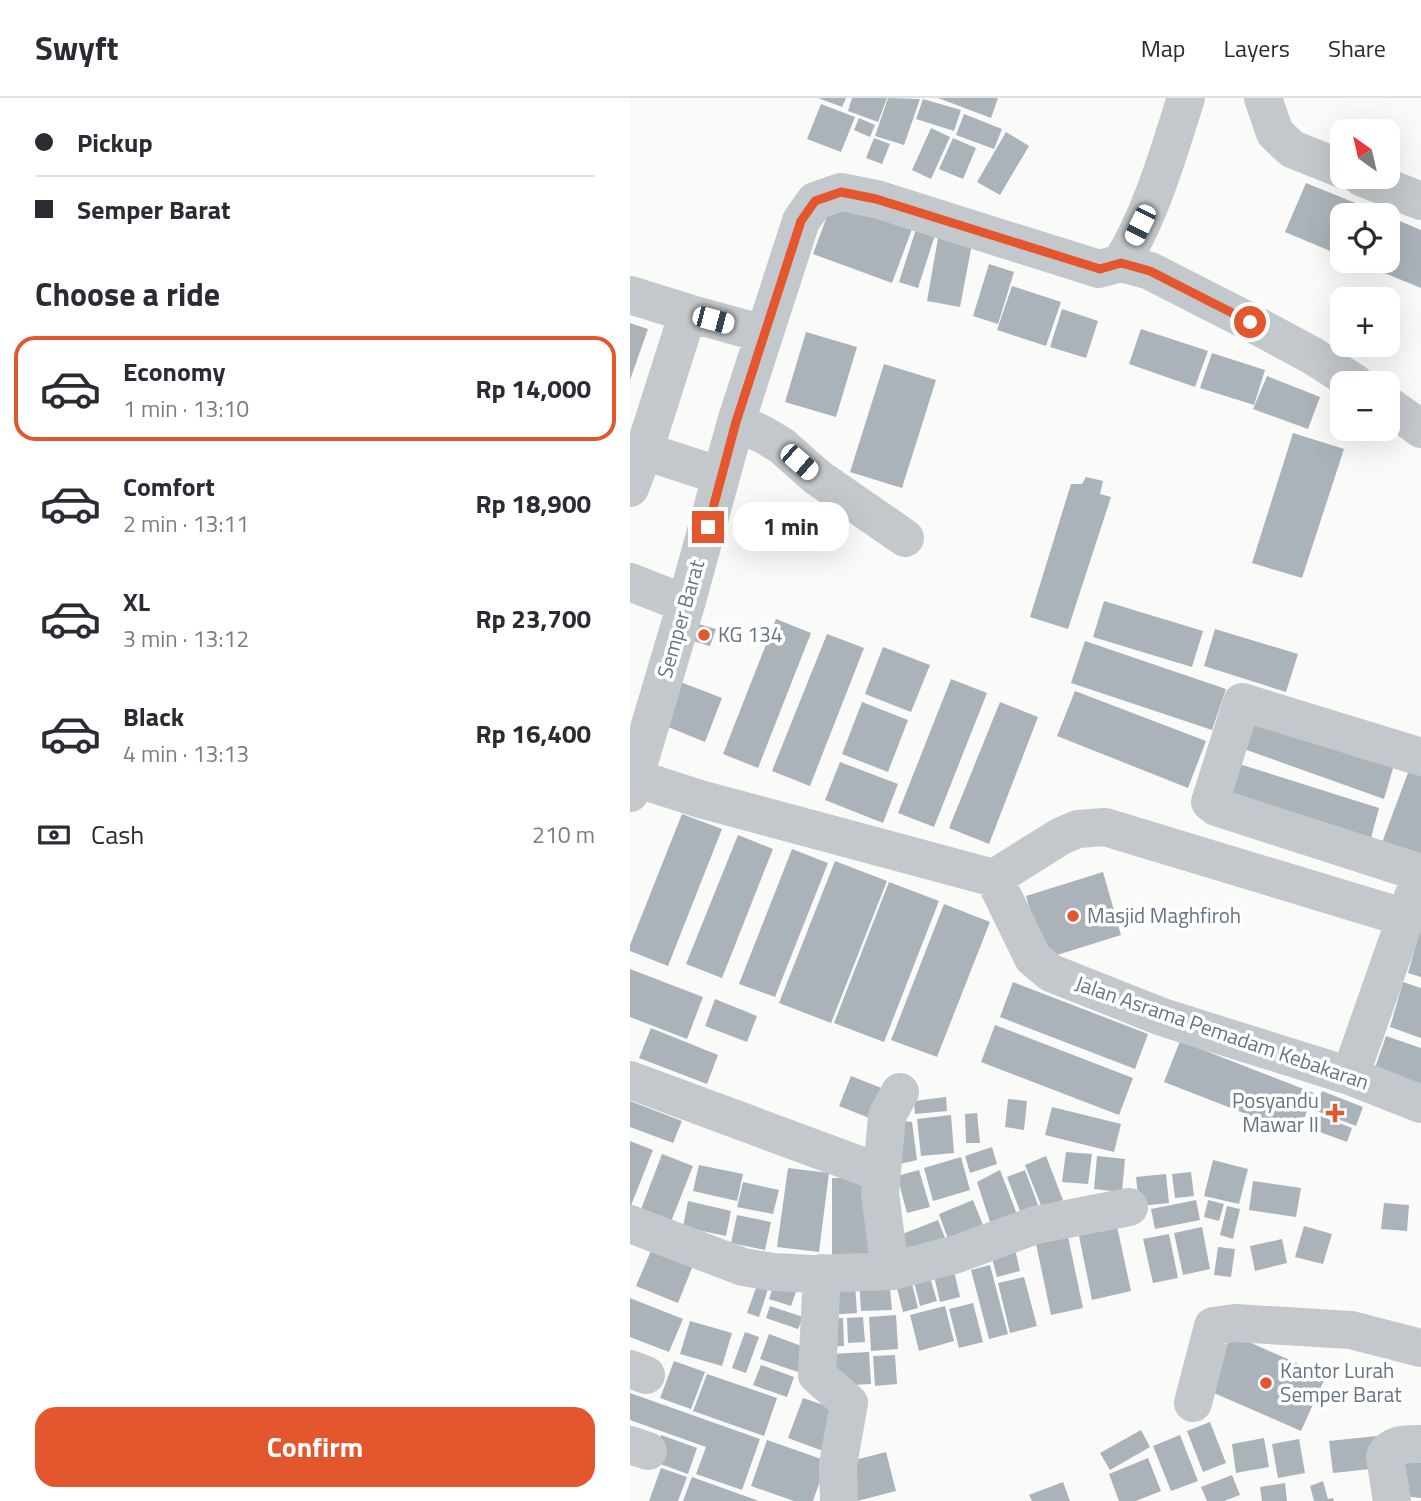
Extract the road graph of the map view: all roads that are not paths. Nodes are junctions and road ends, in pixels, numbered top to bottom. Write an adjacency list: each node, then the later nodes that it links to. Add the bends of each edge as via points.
1 (1186, 98): 6 (street, via 1151,202)
2 (1263, 98): 3 (street, via 1275,134 1292,149)
3 (1330, 164)
4 (1391, 189): 5 (street)
5 (1421, 201)
6 (1121, 263): 9 (street, Semper Barat, via 1100,269 841,192 815,201 801,221); 10 (street, via 1150,271)
7 (630, 295): 8 (street)
8 (688, 313): 9 (street); 14 (street)
9 (764, 334): 12 (street, Semper Barat)
10 (1336, 371)
11 (1400, 414): 13 (street)
12 (736, 422): 15 (street, Semper Barat); 17 (street, via 782,446 817,477)
13 (1421, 429)
14 (644, 451): 15 (street); 16 (street)
15 (722, 476): 19 (street, Semper Barat)
16 (630, 488)
17 (905, 538)
18 (630, 582): 19 (street)
19 (686, 604): 21 (street, Semper Barat)
20 (1421, 757): 22 (street, via 1242,702 1210,802)
21 (634, 768): 23 (street, via 700,799)
22 (1421, 874): 24 (street)
23 (994, 878): 24 (street, via 1061,836 1105,827); 25 (street, Jalan Asrama Pemadam Kebakaran, via 1033,958 1051,973 1162,1017)
24 (1406, 918): 25 (street)
25 (1350, 1076): 28 (street, Jalan Asrama Pemadam Kebakaran)
26 (630, 1080): 29 (street)
27 (900, 1092): 32 (street, via 887,1116 880,1193)
28 (1421, 1104)
29 (873, 1170)
30 (1129, 1207): 32 (street, via 1036,1224 957,1254)
31 (630, 1224): 33 (street, via 743,1267)
32 (890, 1271): 33 (street)
33 (822, 1273): 37 (street, via 817,1375 849,1404 838,1465)
34 (1421, 1348): 35 (street, via 1351,1330 1235,1323 1213,1326)
35 (1193, 1403)
36 (1421, 1444): 38 (street, via 1388,1450 1385,1457)
37 (839, 1501)
38 (1392, 1501)

